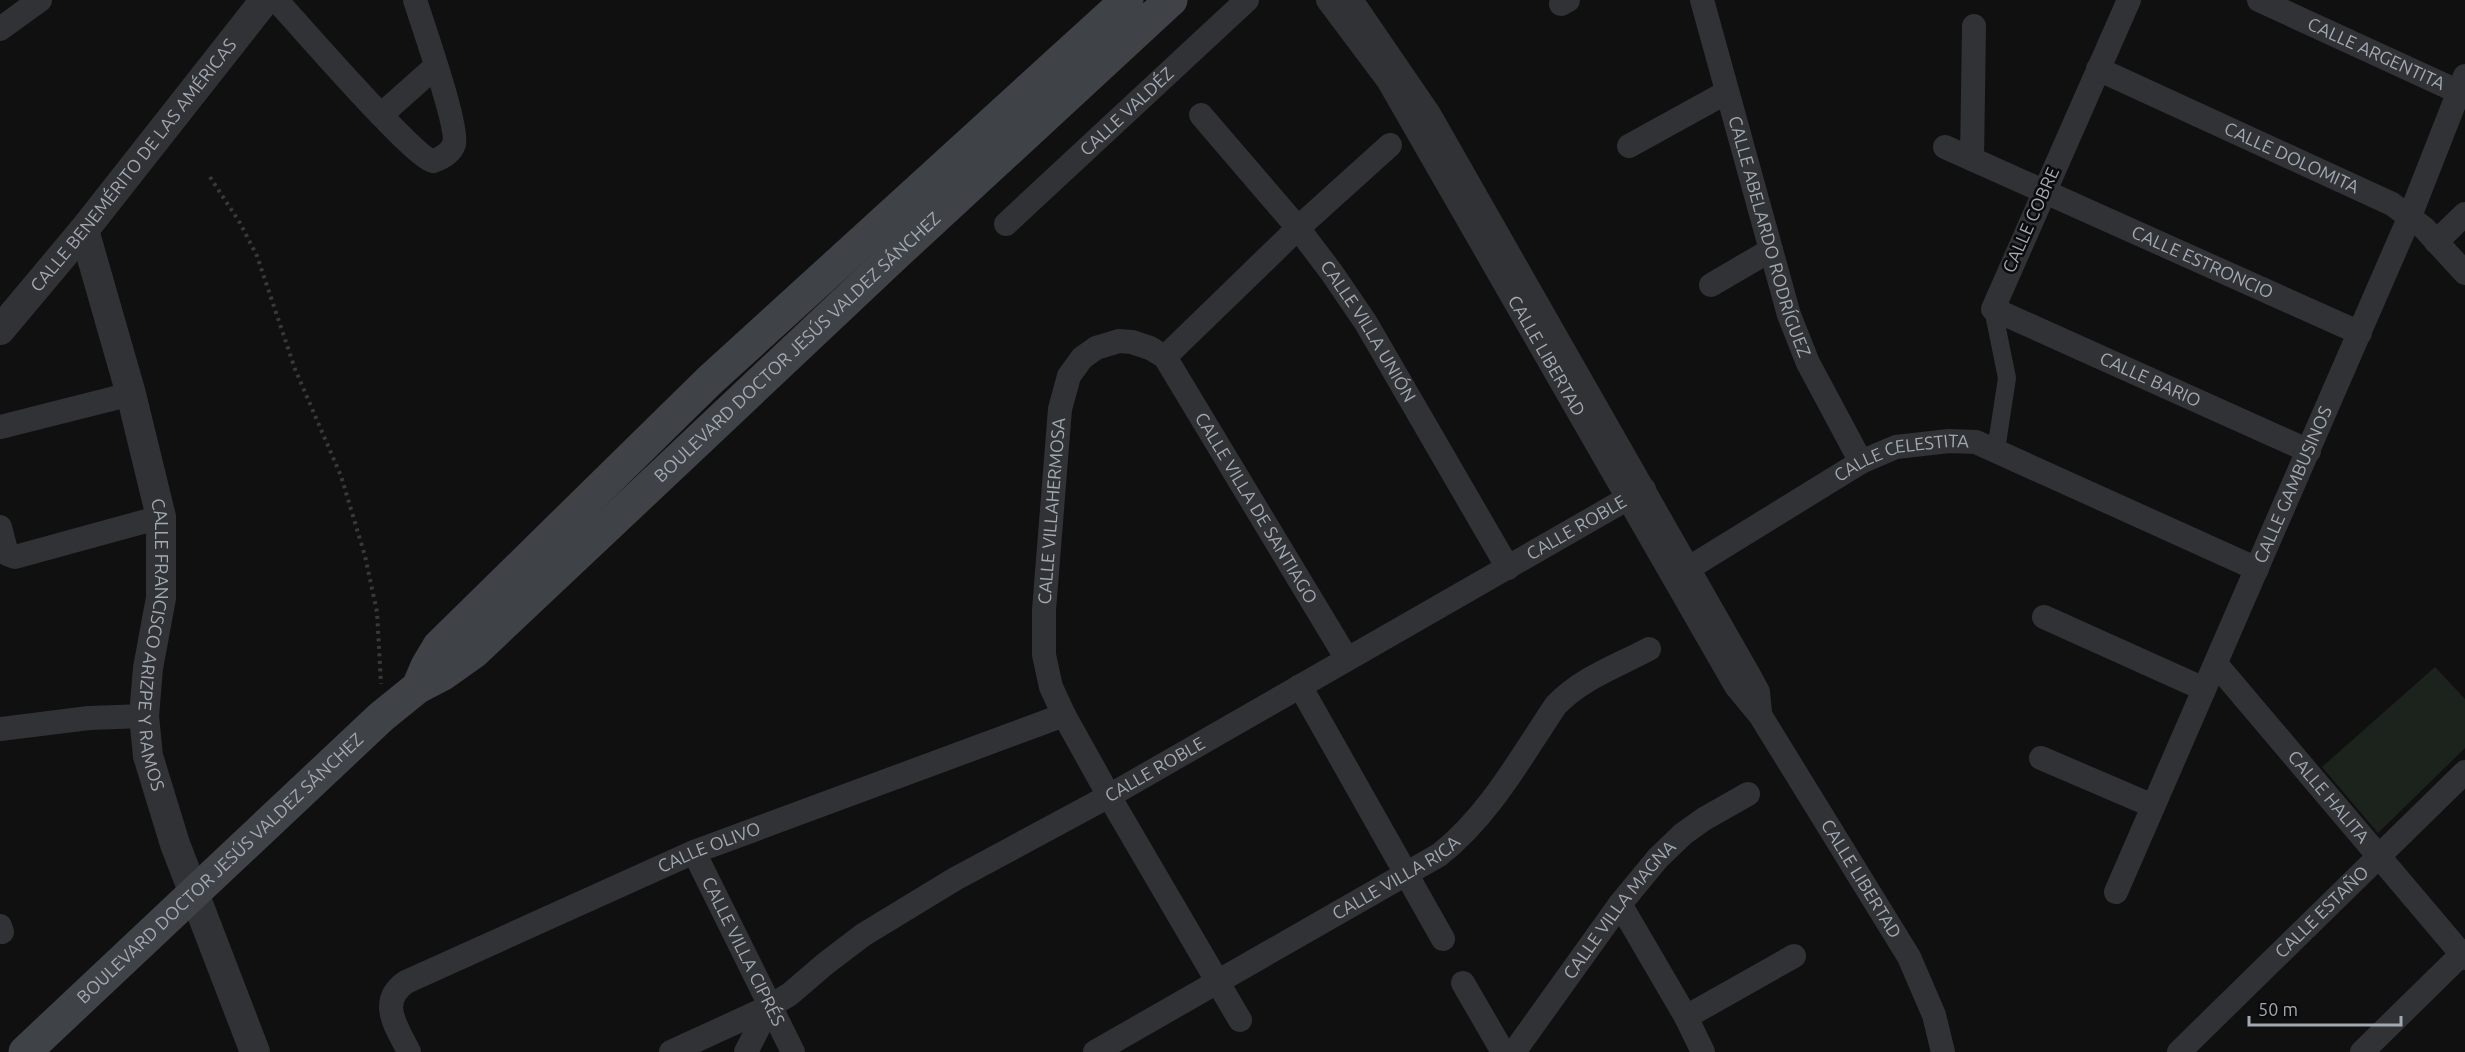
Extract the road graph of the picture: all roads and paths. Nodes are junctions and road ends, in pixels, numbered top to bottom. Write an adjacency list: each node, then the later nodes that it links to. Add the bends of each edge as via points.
1 (40, 0): 14 (street)
2 (265, 0): 32 (street, CALLE BENEMÉRITO DE LAS AMÉRICAS)
3 (276, 0): 20 (street)
4 (415, 0): 16 (street)
5 (1126, 0): 35 (main road, BOULEVARD DOCTOR JESÚS VALDEZ SÁNCHEZ)
6 (1172, 0): 38 (main road, BOULEVARD DOCTOR JESÚS VALDEZ SÁNCHEZ)
7 (1247, 0): 30 (street, CALLE VALDÉZ)
8 (1328, 0): 15 (street, CALLE LIBERTAD)
9 (1351, 0): 15 (street, CALLE LIBERTAD)
10 (1702, 0): 19 (street, CALLE ABELARDO RODRÍGUEZ)
11 (2129, 0): 17 (street, CALLE COBRE)
12 (2259, 0): 18 (street, CALLE ARGENTITA)
13 (1974, 26): 25 (street)
14 (0, 29)
15 (1369, 38): 48 (street, CALLE LIBERTAD, via 1388,80)
16 (435, 67): 20 (street); 20 (street, via 455,137 446,155 433,161 423,157)
17 (2098, 69): 27 (street, CALLE COBRE); 29 (street, CALLE DOLOMITA, via 2376,196)
18 (2462, 84): 29 (street, CALLE GAMBUSINOS)
19 (1727, 92): 23 (street); 34 (street, CALLE ABELARDO RODRÍGUEZ)
20 (381, 115)
21 (1201, 115): 31 (street, CALLE VILLA UNIÓN)
22 (1390, 145): 31 (street)
23 (1629, 146)
24 (1945, 147): 25 (street, CALLE ESTRONCIO)
25 (1972, 159): 27 (street, CALLE ESTRONCIO)
26 (210, 177): 64 (path, via 257,256 295,369 341,476 377,612 382,664)
27 (2044, 191): 39 (street, CALLE COBRE); 41 (street, CALLE ESTRONCIO)
28 (2465, 214): 33 (street)
29 (2410, 216): 33 (street, CALLE DOLOMITA); 41 (street, CALLE GAMBUSINOS)
30 (1006, 224)
31 (1298, 228): 42 (street); 51 (street, CALLE VILLA UNIÓN, via 1366,323)
32 (84, 230): 40 (street, CALLE BENEMÉRITO DE LAS AMÉRICAS); 43 (street, CALLE FRANCISCO ARIZPE Y RAMOS)
33 (2436, 242): 36 (street, CALLE DOLOMITA)
34 (1771, 250): 37 (street); 47 (street, CALLE ABELARDO RODRÍGUEZ, via 1799,341)
35 (838, 263): 38 (main road); 59 (main road, BOULEVARD DOCTOR JESÚS VALDEZ SÁNCHEZ, via 709,381 439,646)
36 (2465, 273)
37 (1711, 285)
38 (862, 286): 59 (main road, BOULEVARD DOCTOR JESÚS VALDEZ SÁNCHEZ, via 474,651)
39 (1993, 309): 45 (street, via 2007,378); 46 (street, CALLE BARIO)
40 (0, 330)
41 (2360, 333): 46 (street, CALLE GAMBUSINOS)
42 (1165, 357): 56 (street, CALLE VILLA DE SANTIAGO); 61 (street, CALLE VILLAHERMOSA, via 1132,342 1108,343 1082,358 1069,376 1062,396 1044,610 1044,655 1051,687)
43 (132, 394): 44 (street); 49 (street, CALLE FRANCISCO ARIZPE Y RAMOS)
44 (0, 426)
45 (1986, 446): 47 (street, CALLE CELESTITA, via 1949,441 1896,447); 53 (street, CALLE CELESTITA)
46 (2309, 451): 53 (street, CALLE GAMBUSINOS)
47 (1861, 462): 52 (street, CALLE CELESTITA)
48 (1635, 494): 51 (street, CALLE ROBLE); 52 (street, CALLE LIBERTAD); 62 (street, CALLE LIBERTAD, via 1736,686)
49 (161, 517): 50 (street, via 15,557 7,554); 63 (street, CALLE FRANCISCO ARIZPE Y RAMOS, via 161,598)
50 (0, 526)
51 (1508, 567): 56 (street, CALLE ROBLE)
52 (1689, 568): 62 (street, CALLE LIBERTAD, via 1758,692)
53 (2257, 569): 57 (street, CALLE GAMBUSINOS)
54 (2044, 618): 60 (street)
55 (1649, 649): 73 (street, CALLE VILLA RICA, via 1569,692 1460,838)
56 (1347, 659): 58 (street, CALLE ROBLE)
57 (2216, 664): 60 (street, CALLE GAMBUSINOS); 72 (street, CALLE HALITA)
58 (1300, 686): 69 (street, CALLE ROBLE); 73 (street)
59 (418, 687): 64 (main road, BOULEVARD DOCTOR JESÚS VALDEZ SÁNCHEZ)
60 (2204, 689): 70 (street, CALLE GAMBUSINOS)
61 (1064, 715): 69 (street, CALLE VILLAHERMOSA); 71 (street, CALLE OLIVO)
62 (1760, 715): 95 (street, CALLE LIBERTAD, via 1909,957 1934,1014)
63 (144, 716): 65 (street, via 99,717); 74 (street, CALLE FRANCISCO ARIZPE Y RAMOS, via 148,756 158,792)
64 (381, 717): 74 (main road, BOULEVARD DOCTOR JESÚS VALDEZ SÁNCHEZ)
65 (0, 729)
66 (2042, 758): 70 (street)
67 (2465, 772): 72 (street, CALLE ESTAÑO)
68 (1748, 794): 76 (street, CALLE VILLA MAGNA, via 1683,834)
69 (1108, 796): 80 (street, CALLE VILLAHERMOSA); 82 (street, CALLE ROBLE, via 955,879 863,935)
70 (2153, 806): 75 (street, CALLE GAMBUSINOS)
71 (694, 852): 82 (street, CALLE VILLA CIPRÉS); 87 (street, CALLE OLIVO, via 406,982 391,997 394,1021)
72 (2379, 856): 78 (street, CALLE HALITA); 96 (street, CALLE ESTAÑO)
73 (1406, 874): 77 (street); 80 (street, CALLE VILLA RICA)
74 (193, 892): 85 (main road, BOULEVARD DOCTOR JESÚS VALDEZ SÁNCHEZ); 86 (street, CALLE FRANCISCO ARIZPE Y RAMOS)
75 (2116, 892)
76 (1620, 904): 83 (street); 93 (street, CALLE VILLA MAGNA)
77 (1443, 939)
78 (2464, 954): 97 (street)
79 (1794, 956): 83 (street)
80 (1217, 982): 84 (street, CALLE VILLAHERMOSA); 91 (street, CALLE VILLA RICA)
81 (1463, 983): 92 (street)
82 (769, 1007): 88 (street, CALLE ROBLE); 89 (street); 90 (street, CALLE VILLA CIPRÉS)
83 (1686, 1017): 94 (street)
84 (1240, 1020)
85 (25, 1052)
86 (255, 1052)
87 (409, 1052)
88 (671, 1052)
89 (746, 1052)
90 (793, 1052)
91 (1095, 1052)
92 (1503, 1052)
93 (1514, 1052)
94 (1703, 1052)
95 (1943, 1052)
96 (2178, 1052)
97 (2362, 1052)

